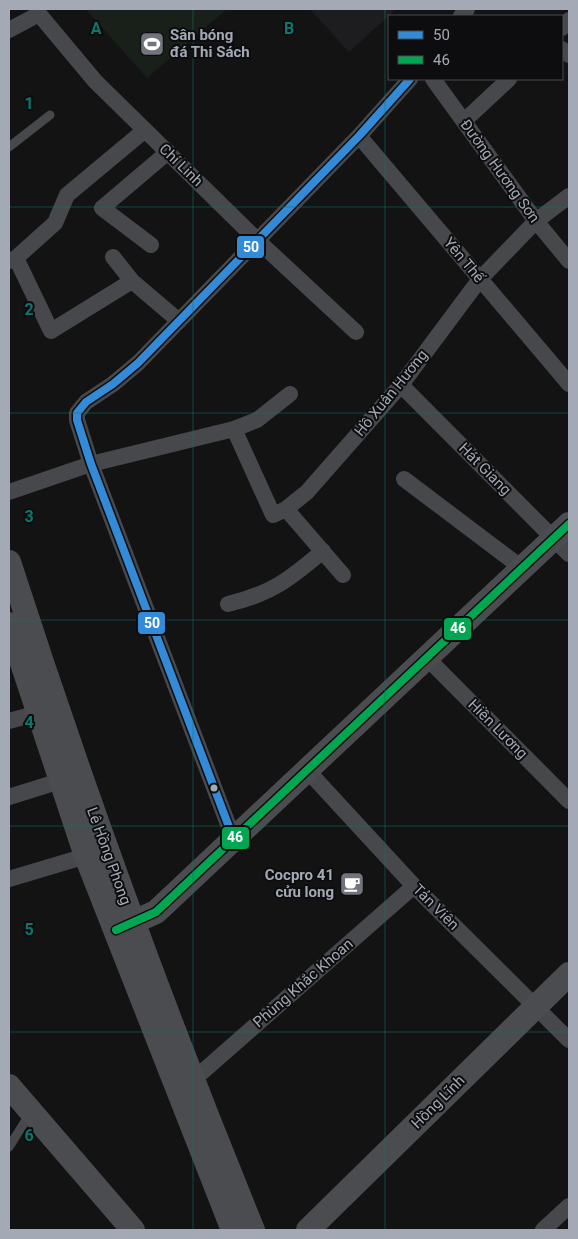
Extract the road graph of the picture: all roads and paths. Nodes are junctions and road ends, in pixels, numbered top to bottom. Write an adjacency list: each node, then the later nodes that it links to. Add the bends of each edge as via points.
1 (37, 11): 2 (street, Chí Linh); 8 (street, Chí Linh, via 95,82)
2 (9, 30)
3 (409, 80): 9 (street)
4 (434, 80): 7 (street, Đường Hương Sơn)
5 (508, 80): 7 (street)
6 (50, 116): 10 (lane)
7 (464, 121): 13 (street, Đường Hương Sơn)
8 (145, 130): 11 (street, Chí Linh); 17 (street, via 67,195 55,223)
9 (359, 136): 14 (street); 19 (street, Yên Thế)
10 (9, 147)
11 (168, 152): 14 (street, Chí Linh); 15 (street, via 102,208)
12 (569, 196): 13 (street, Hồ Xuân Hương)
13 (536, 221): 18 (street, Đường Hương Sơn); 19 (street, Hồ Xuân Hương)
14 (258, 240): 21 (street); 22 (street, Chí Linh)
15 (151, 245)
16 (113, 257): 20 (street)
17 (12, 259): 20 (street, via 51,331)
18 (569, 261)
19 (480, 279): 23 (street, Hồ Xuân Hương); 24 (street, Yên Thế)
20 (132, 281): 21 (street)
21 (179, 321): 27 (street, via 127,373 80,407 77,420)
22 (356, 332)
23 (401, 384): 30 (street, Hồ Xuân Hương, via 307,492); 31 (street, Hát Giang)
24 (569, 384)
25 (290, 394): 26 (street, via 257,420)
26 (234, 429): 27 (street); 30 (street, via 273,515)
27 (91, 464): 29 (street); 45 (street)
28 (404, 479): 34 (street)
29 (9, 492)
30 (286, 509): 32 (street)
31 (564, 539): 34 (main road)
32 (323, 551): 35 (street); 36 (street, via 293,578 256,598)
33 (9, 565): 49 (main road, Lê Hồng Phong, via 80,776)
34 (522, 568): 38 (main road)
35 (343, 576)
36 (228, 604)
37 (9, 624): 39 (main road, Lê Hồng Phong)
38 (427, 658): 41 (main road); 44 (street, Hiền Lương)
39 (38, 713): 40 (street); 42 (main road, Lê Hồng Phong)
40 (9, 721)
41 (307, 770): 45 (main road); 48 (street, Tản Viên)
42 (60, 781): 43 (street); 46 (main road, Lê Hồng Phong)
43 (9, 797)
44 (569, 801)
45 (234, 840): 49 (main road, via 156,912)
46 (86, 856): 47 (street); 49 (main road, Lê Hồng Phong)
47 (9, 879)
48 (414, 886): 51 (street, Tản Viên); 53 (street, Phùng Khắc Khoan)
49 (124, 927): 53 (main road, Lê Hồng Phong); 59 (main road, Lê Hồng Phong)
50 (569, 974): 51 (main road, Hồng Lĩnh)
51 (535, 1006): 52 (street, Tản Viên); 61 (main road, Hồng Lĩnh)
52 (569, 1040)
53 (192, 1080): 60 (main road, Lê Hồng Phong)
54 (9, 1086): 55 (main road)
55 (31, 1112): 56 (lane); 58 (main road)
56 (9, 1147)
57 (569, 1206): 62 (street)
58 (133, 1230)
59 (233, 1230)
60 (253, 1230)
61 (308, 1230)
62 (543, 1230)

